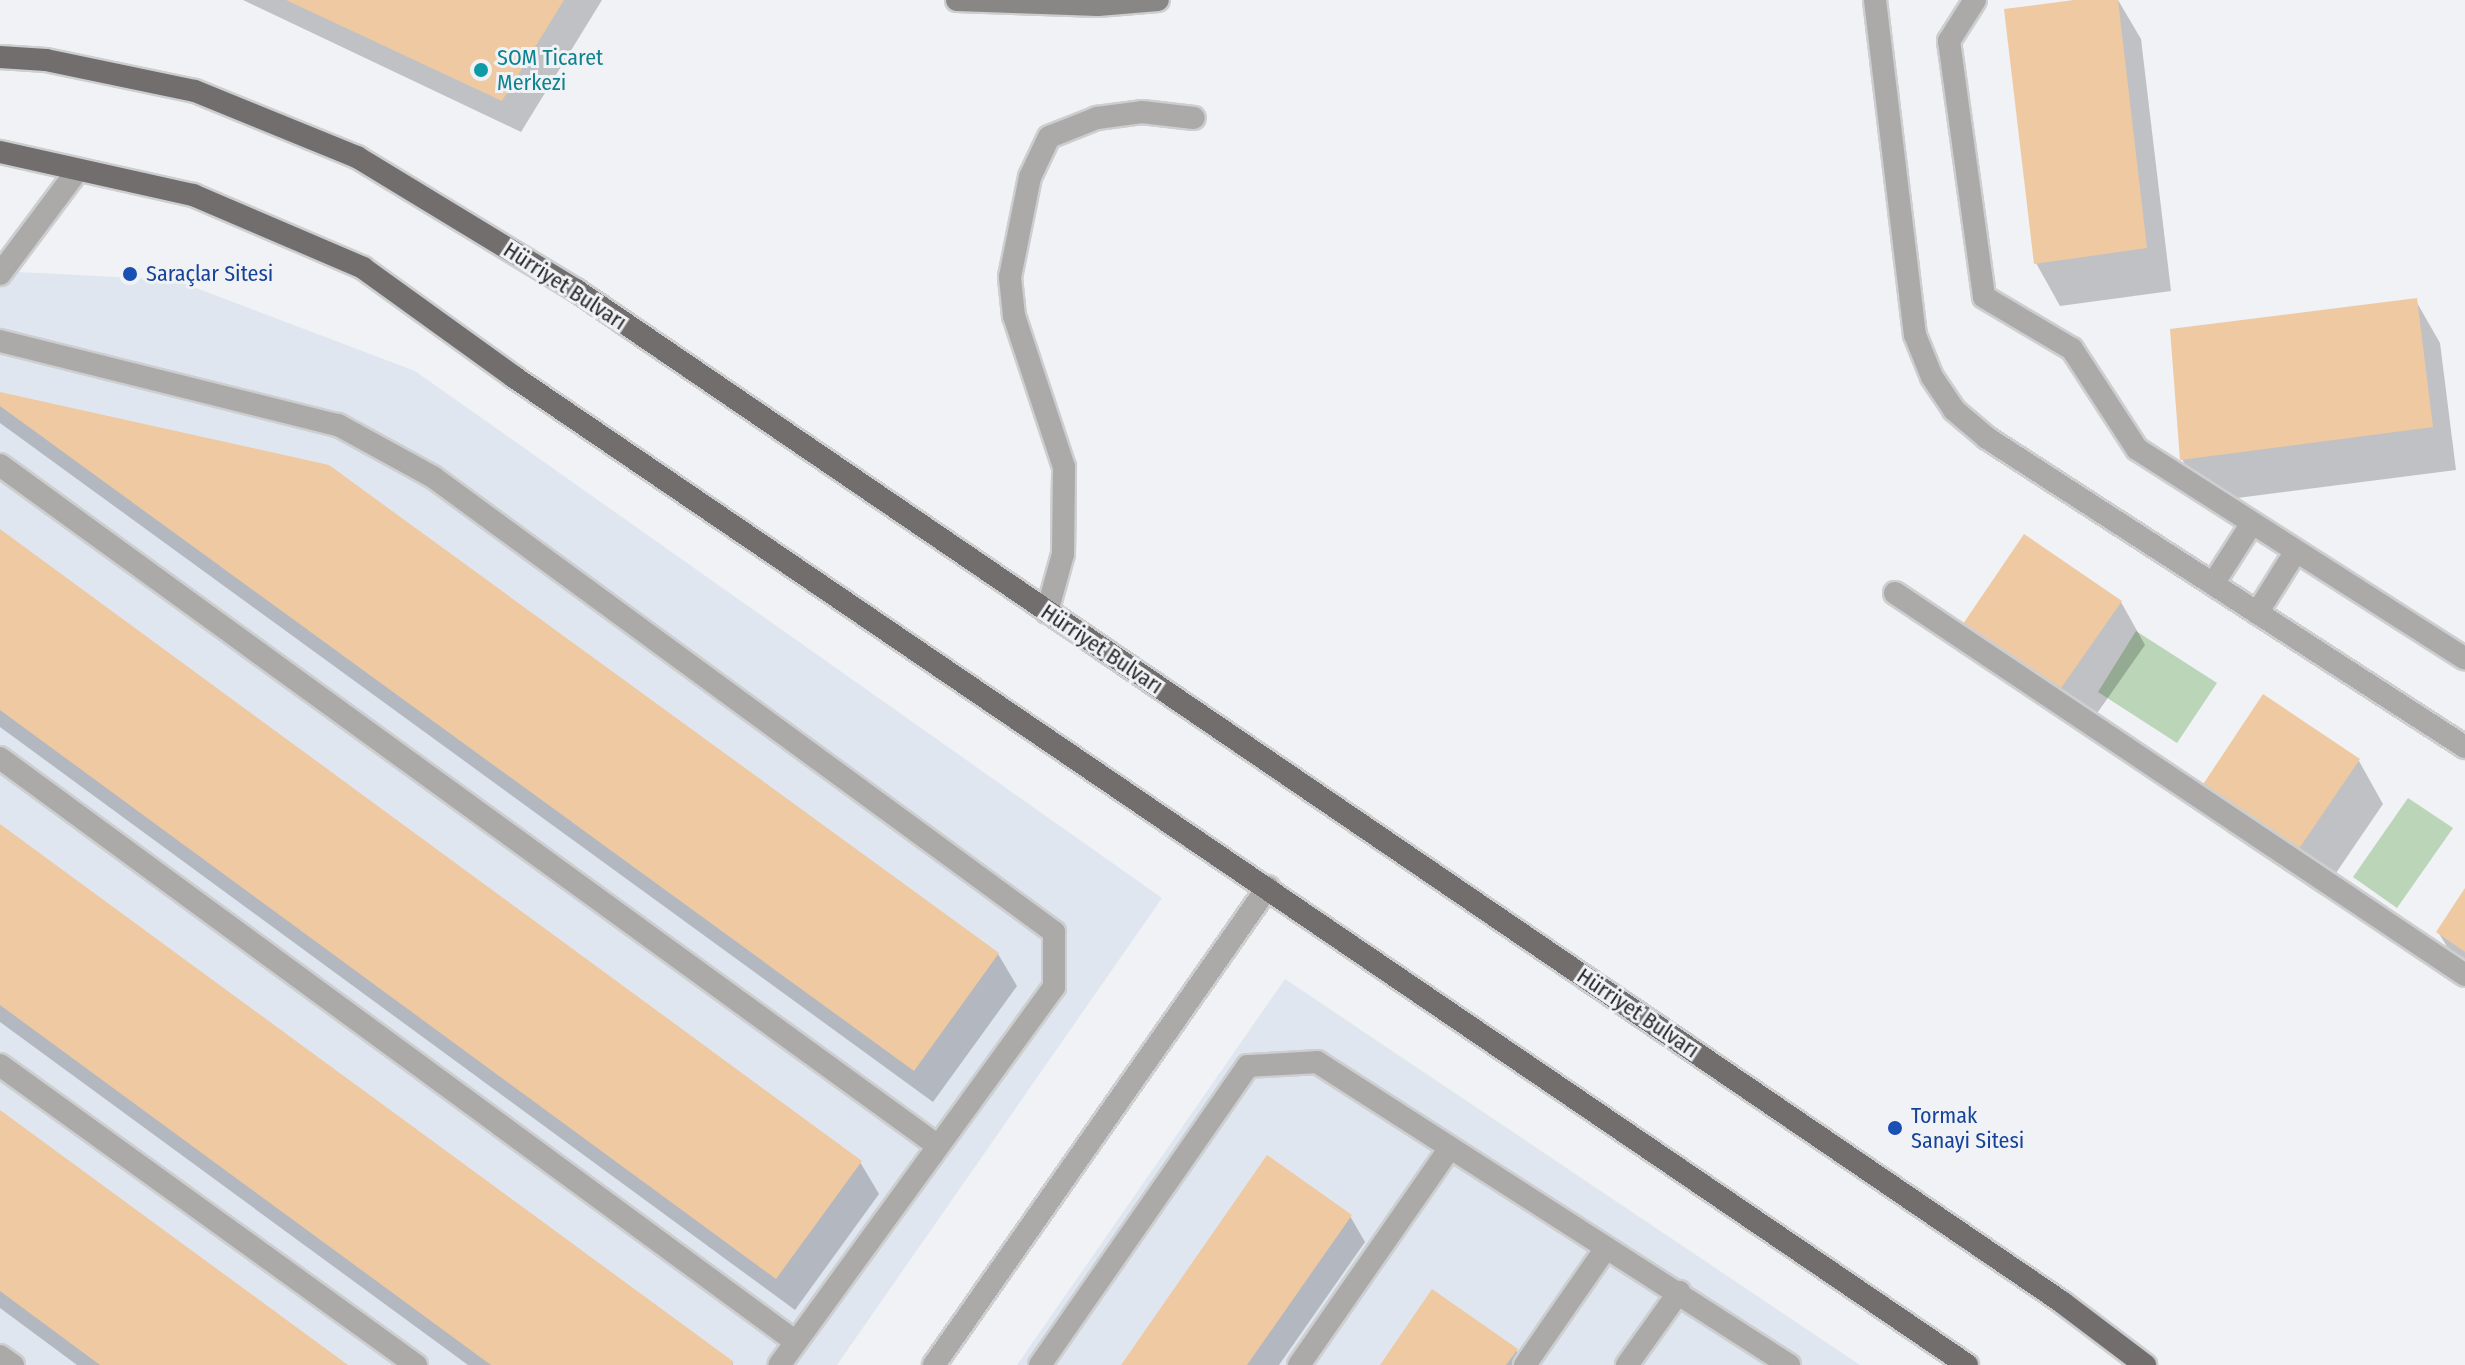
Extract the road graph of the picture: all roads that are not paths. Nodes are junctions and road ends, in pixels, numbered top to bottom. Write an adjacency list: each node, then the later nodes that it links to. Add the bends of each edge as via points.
1 (957, 0): 2 (main road, via 1098,5)
2 (1158, 0)
3 (1875, 0): 14 (street, via 1915,335 1932,377 1954,410 1987,438)
4 (1975, 0): 12 (street, via 1949,41 1984,297 2072,349 2137,449)
5 (0, 57): 16 (main road, Hürriyet Bulvarı, via 46,60 195,91 357,157 576,290)
6 (1194, 118): 16 (street, via 1142,112 1097,118 1049,137 1030,177 1010,277 1014,316 1064,467 1063,554)
7 (0, 152): 8 (main road)
8 (77, 171): 9 (street); 21 (main road, via 193,195 363,268 514,377)
9 (0, 274)
10 (0, 341): 24 (street, via 338,425 433,477 1054,932 1054,987)
11 (0, 465): 24 (street)
12 (2252, 523): 13 (street); 14 (street)
13 (2296, 551): 17 (street); 18 (street)
14 (2213, 584): 17 (street)
15 (1895, 593): 22 (street)
16 (1047, 612): 40 (main road, Hürriyet Bulvarı, via 2063,1303)
17 (2257, 613): 19 (street)
18 (2465, 659)
19 (2465, 747)
20 (0, 758): 28 (street)
21 (1268, 887): 33 (street); 39 (main road)
22 (2465, 975)
23 (0, 1065): 31 (street)
24 (938, 1146): 28 (street)
25 (1450, 1148): 26 (street); 34 (street, via 1317,1062 1248,1066); 35 (street)
26 (1604, 1251): 27 (street); 36 (street)
27 (1679, 1292): 37 (street); 38 (street)
28 (796, 1342): 32 (street)
29 (0, 1356): 30 (street)
30 (13, 1365)
31 (416, 1365)
32 (779, 1365)
33 (934, 1365)
34 (1040, 1365)
35 (1299, 1365)
36 (1525, 1365)
37 (1627, 1365)
38 (1789, 1365)
39 (1967, 1365)
40 (2145, 1365)

